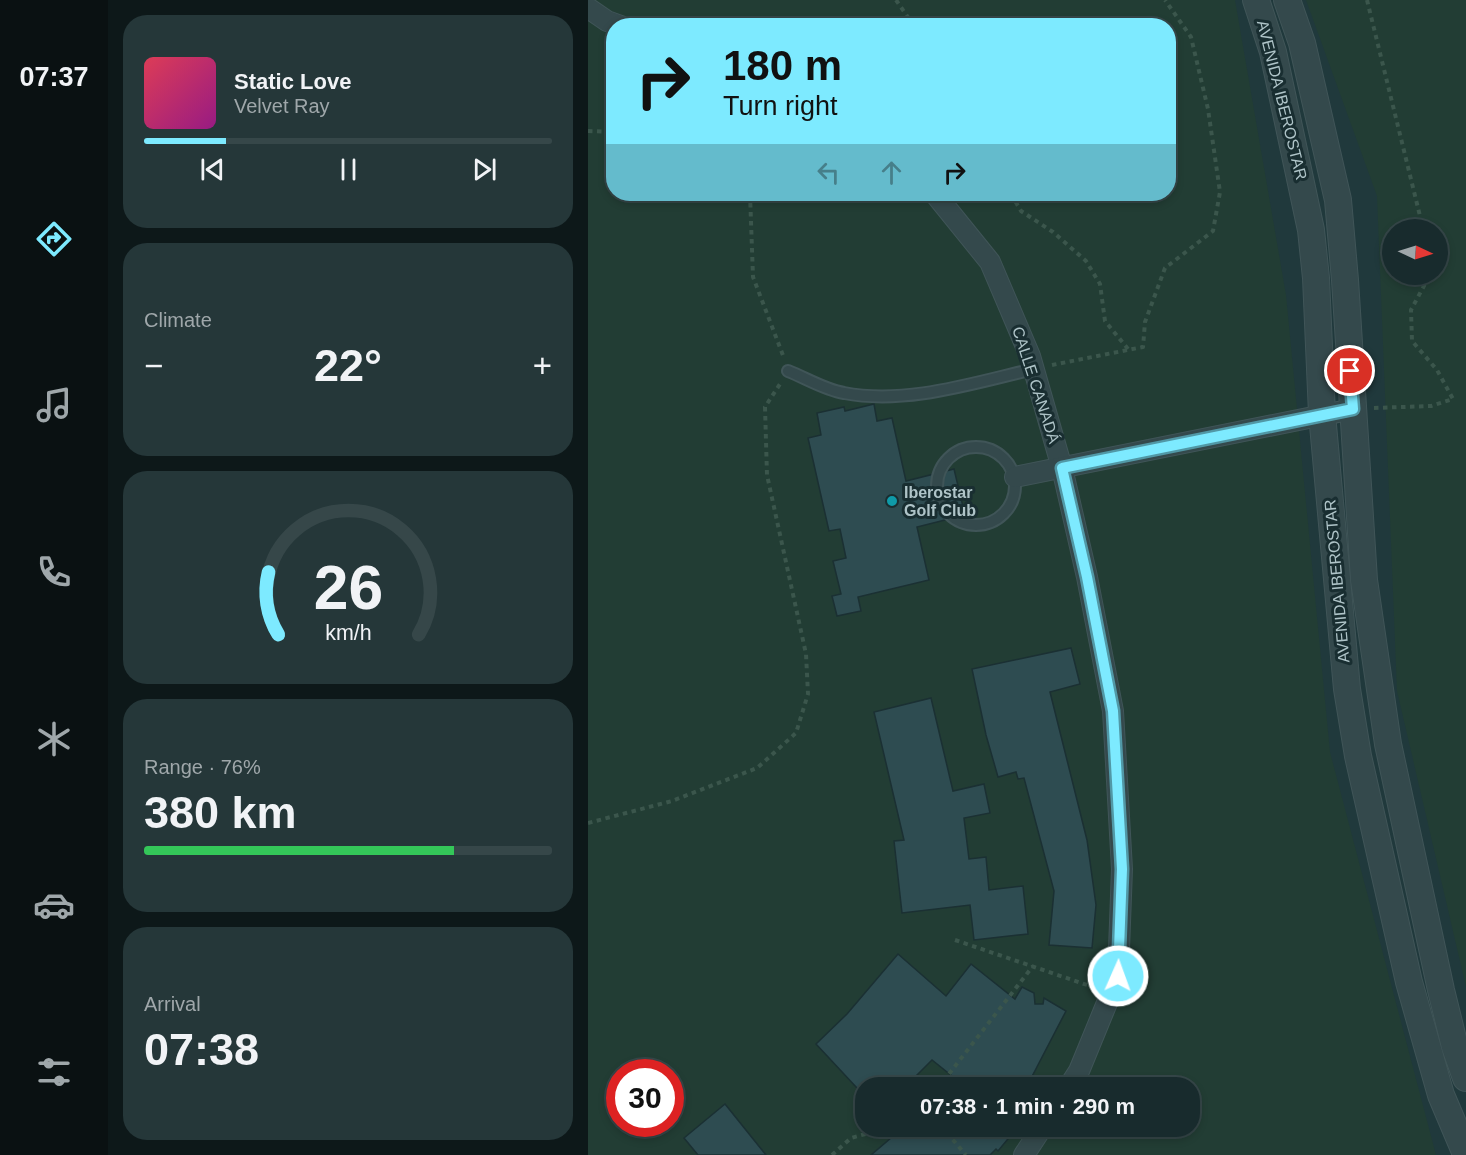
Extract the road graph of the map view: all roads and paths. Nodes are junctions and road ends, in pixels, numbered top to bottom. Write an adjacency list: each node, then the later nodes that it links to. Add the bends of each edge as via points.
1 (896, 0): 7 (path)
2 (1165, 0): 16 (path, via 1191,37 1208,109 1220,192 1213,231 1165,268 1145,322 1143,347)
3 (1256, 0): 20 (street, AVENIDA IBEROSTAR, via 1273,52 1311,230)
4 (1287, 0): 19 (street, AVENIDA IBEROSTAR, via 1302,43 1338,200)
5 (1367, 0): 14 (path)
6 (588, 8): 8 (street)
7 (908, 18)
8 (606, 20)
9 (588, 131): 10 (path)
10 (606, 132)
11 (750, 201): 18 (path, via 753,277)
12 (941, 201): 17 (street, CALLE CANADÁ, via 990,262)
13 (1015, 201): 16 (path, via 1021,211 1086,261 1100,284 1105,321)
14 (1420, 219)
15 (1424, 285): 19 (path, via 1411,310 1412,341 1437,370 1453,399 1431,406)
16 (1128, 350): 17 (path)
17 (1034, 369): 18 (lane, via 951,388 886,397 842,393); 21 (street, CALLE CANADÁ)
18 (788, 371): 23 (path, via 765,407 766,475 806,654 808,694 796,733 756,768 672,801)
19 (1353, 409): 20 (street); 29 (street, AVENIDA IBEROSTAR, via 1364,579 1388,744 1441,990)
20 (1322, 414): 21 (street); 33 (street, AVENIDA IBEROSTAR, via 1347,689 1358,756 1409,982 1441,1095)
21 (1062, 468): 22 (street); 26 (street, CALLE CANADÁ, via 1113,711 1122,869 1118,976)
22 (1015, 477): 22 (lane, via 1010,465 989,448 962,448 942,465 936,491 947,514 957,521 982,525 1005,513 1012,503)
23 (588, 823)
24 (955, 940): 25 (path)
25 (1033, 966): 26 (path); 27 (path)
26 (1111, 994): 28 (street, CALLE CANADÁ)
27 (947, 1077)
28 (1074, 1077)
29 (1466, 1078)
30 (855, 1137): 34 (path)
31 (950, 1137): 35 (path)
32 (1036, 1137): 36 (street)
33 (1466, 1154)
34 (832, 1155)
35 (966, 1155)
36 (1024, 1155)

